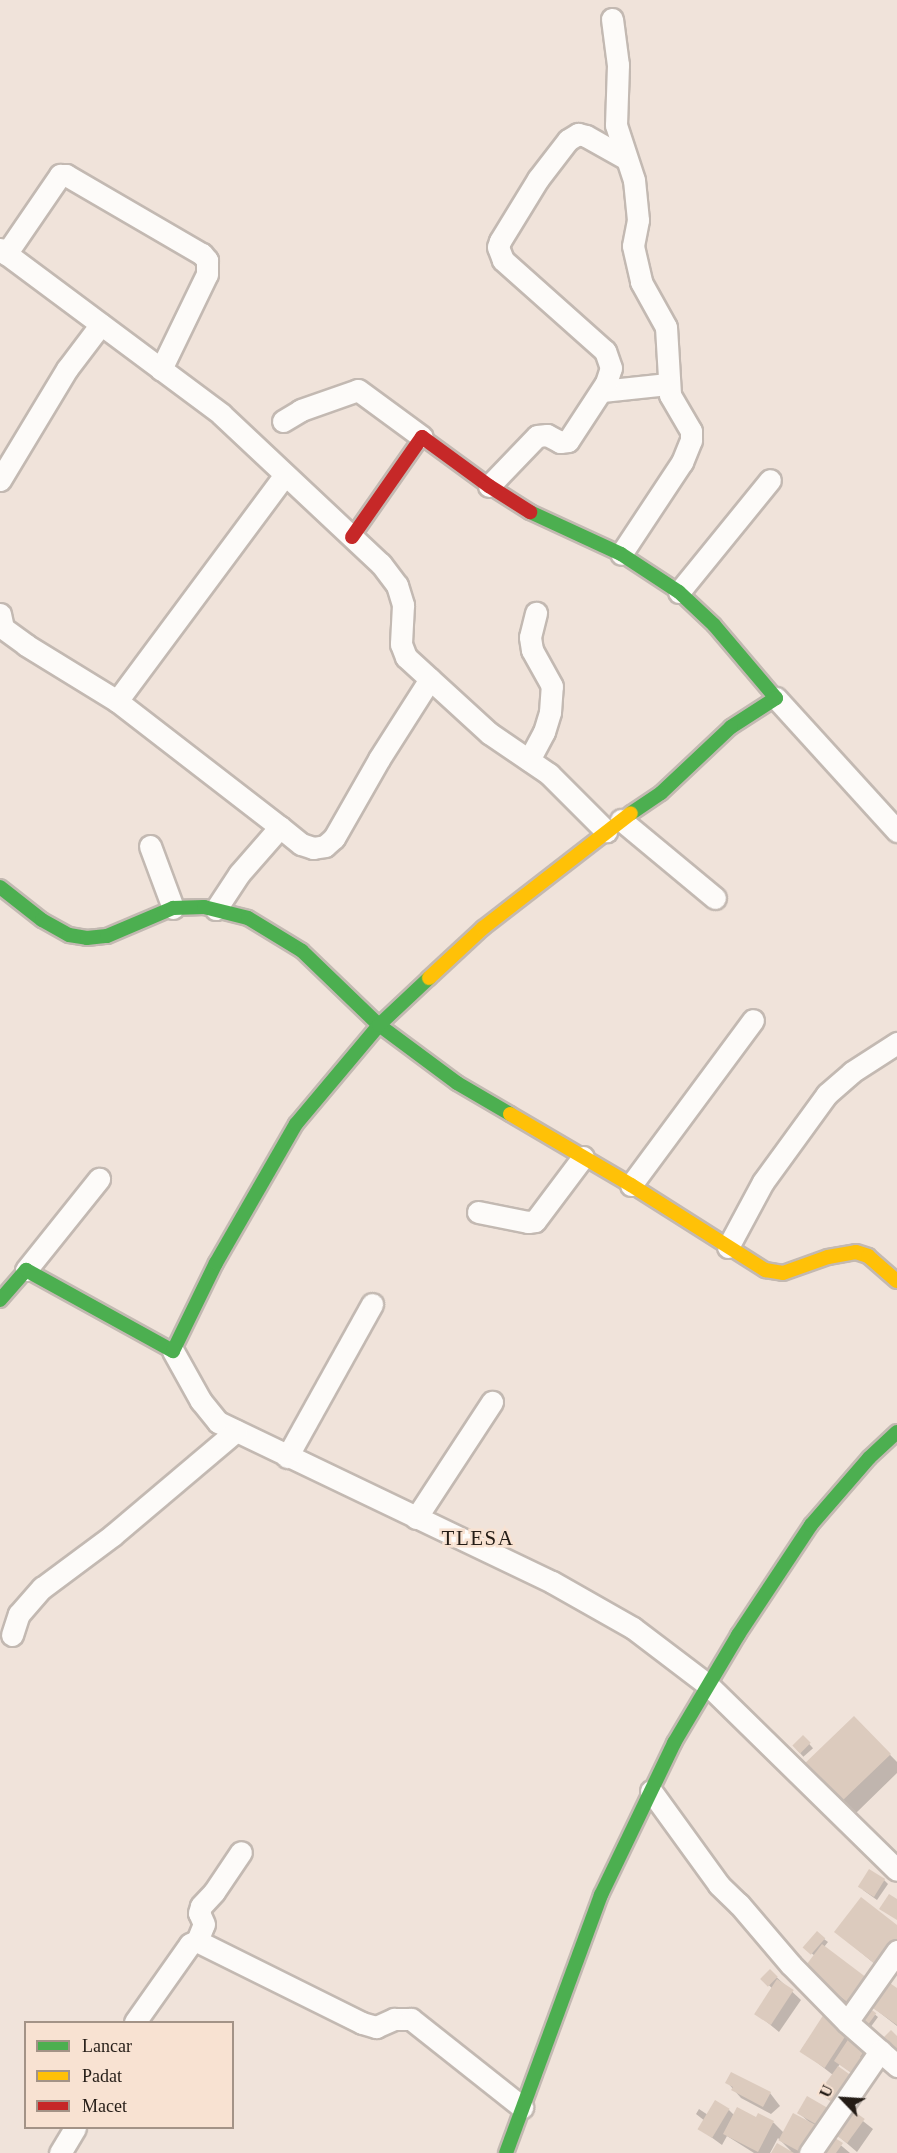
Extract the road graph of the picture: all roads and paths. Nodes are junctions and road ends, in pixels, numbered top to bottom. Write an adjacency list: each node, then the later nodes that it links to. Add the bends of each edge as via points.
1 (612, 19): 2 (street, via 618,65 616,125)
2 (626, 158): 6 (street, via 634,180 638,220 633,246 641,282 666,327); 7 (street, via 586,136 578,134 568,140 538,179 498,247 502,260 605,351 611,368)
3 (3, 252): 4 (street); 5 (street, via 60,175 66,175 202,254 207,260 207,274)
4 (102, 324): 5 (street); 11 (street, via 49,397)
5 (161, 369): 10 (street, via 221,414)
6 (668, 384): 7 (street); 15 (street, via 670,395 687,420 691,440 682,462)
7 (602, 391): 13 (street, via 568,441 537,436)
8 (283, 422): 9 (street, via 301,411 358,390)
9 (422, 437): 13 (street); 14 (street)
10 (285, 475): 14 (street); 21 (street)
11 (0, 480)
12 (770, 480): 16 (street)
13 (489, 486): 15 (street, via 527,510)
14 (352, 537): 19 (street, via 397,585 402,605 401,644 406,657)
15 (621, 554): 16 (street)
16 (679, 592): 20 (street, via 714,625)
17 (536, 613): 22 (street, via 530,636 532,650 552,686 544,732)
18 (1, 626): 21 (street)
19 (430, 679): 22 (street, via 489,733); 24 (street, via 334,838 325,846 313,848 301,844)
20 (776, 698): 23 (street, via 723,733 661,793); 25 (street)
21 (117, 701): 24 (street)
22 (529, 760): 23 (street)
23 (614, 825): 28 (street); 32 (street, via 483,928)
24 (280, 826): 30 (street, via 239,874)
25 (897, 831)
26 (150, 846): 29 (street)
27 (0, 887): 29 (street, via 42,920 69,935 87,938 107,936)
28 (715, 898)
29 (174, 908): 30 (street)
30 (216, 909): 32 (street, via 248,918 302,951)
31 (753, 1020): 36 (street)
32 (379, 1025): 34 (street, via 457,1083); 43 (street, via 296,1124 216,1263)
33 (897, 1043): 38 (street, via 852,1072 827,1094 763,1182)
34 (583, 1157): 36 (street); 37 (street, via 535,1221)
35 (99, 1179): 39 (street)
36 (631, 1185): 38 (street)
37 (478, 1212)
38 (728, 1247): 40 (street, via 774,1274 856,1252 867,1256)
39 (26, 1270): 41 (street); 43 (street)
40 (897, 1281)
41 (0, 1300)
42 (372, 1304): 47 (street)
43 (173, 1351): 45 (street, via 210,1415)
44 (492, 1401): 48 (street)
45 (236, 1431): 47 (street); 49 (street, via 113,1535 42,1588 19,1614)
46 (897, 1432): 50 (street, via 811,1525)
47 (287, 1457): 48 (street)
48 (416, 1518): 50 (street, via 599,1607)
49 (12, 1635)
50 (708, 1685): 51 (street); 53 (street)
51 (651, 1791): 57 (street, via 719,1884); 60 (street, via 601,1895)
52 (240, 1852): 54 (street, via 201,1906 199,1913 204,1924)
53 (897, 1870)
54 (197, 1941): 56 (street, via 190,1944); 60 (street, via 362,2023 376,2026 394,2019 411,2019)
55 (897, 1951): 57 (street)
56 (136, 2021)
57 (848, 2022): 58 (street)
58 (880, 2051): 59 (street); 64 (street)
59 (897, 2066)
60 (522, 2107): 63 (street)
61 (74, 2129): 62 (street)
62 (60, 2153)
63 (506, 2153)
64 (810, 2153)

